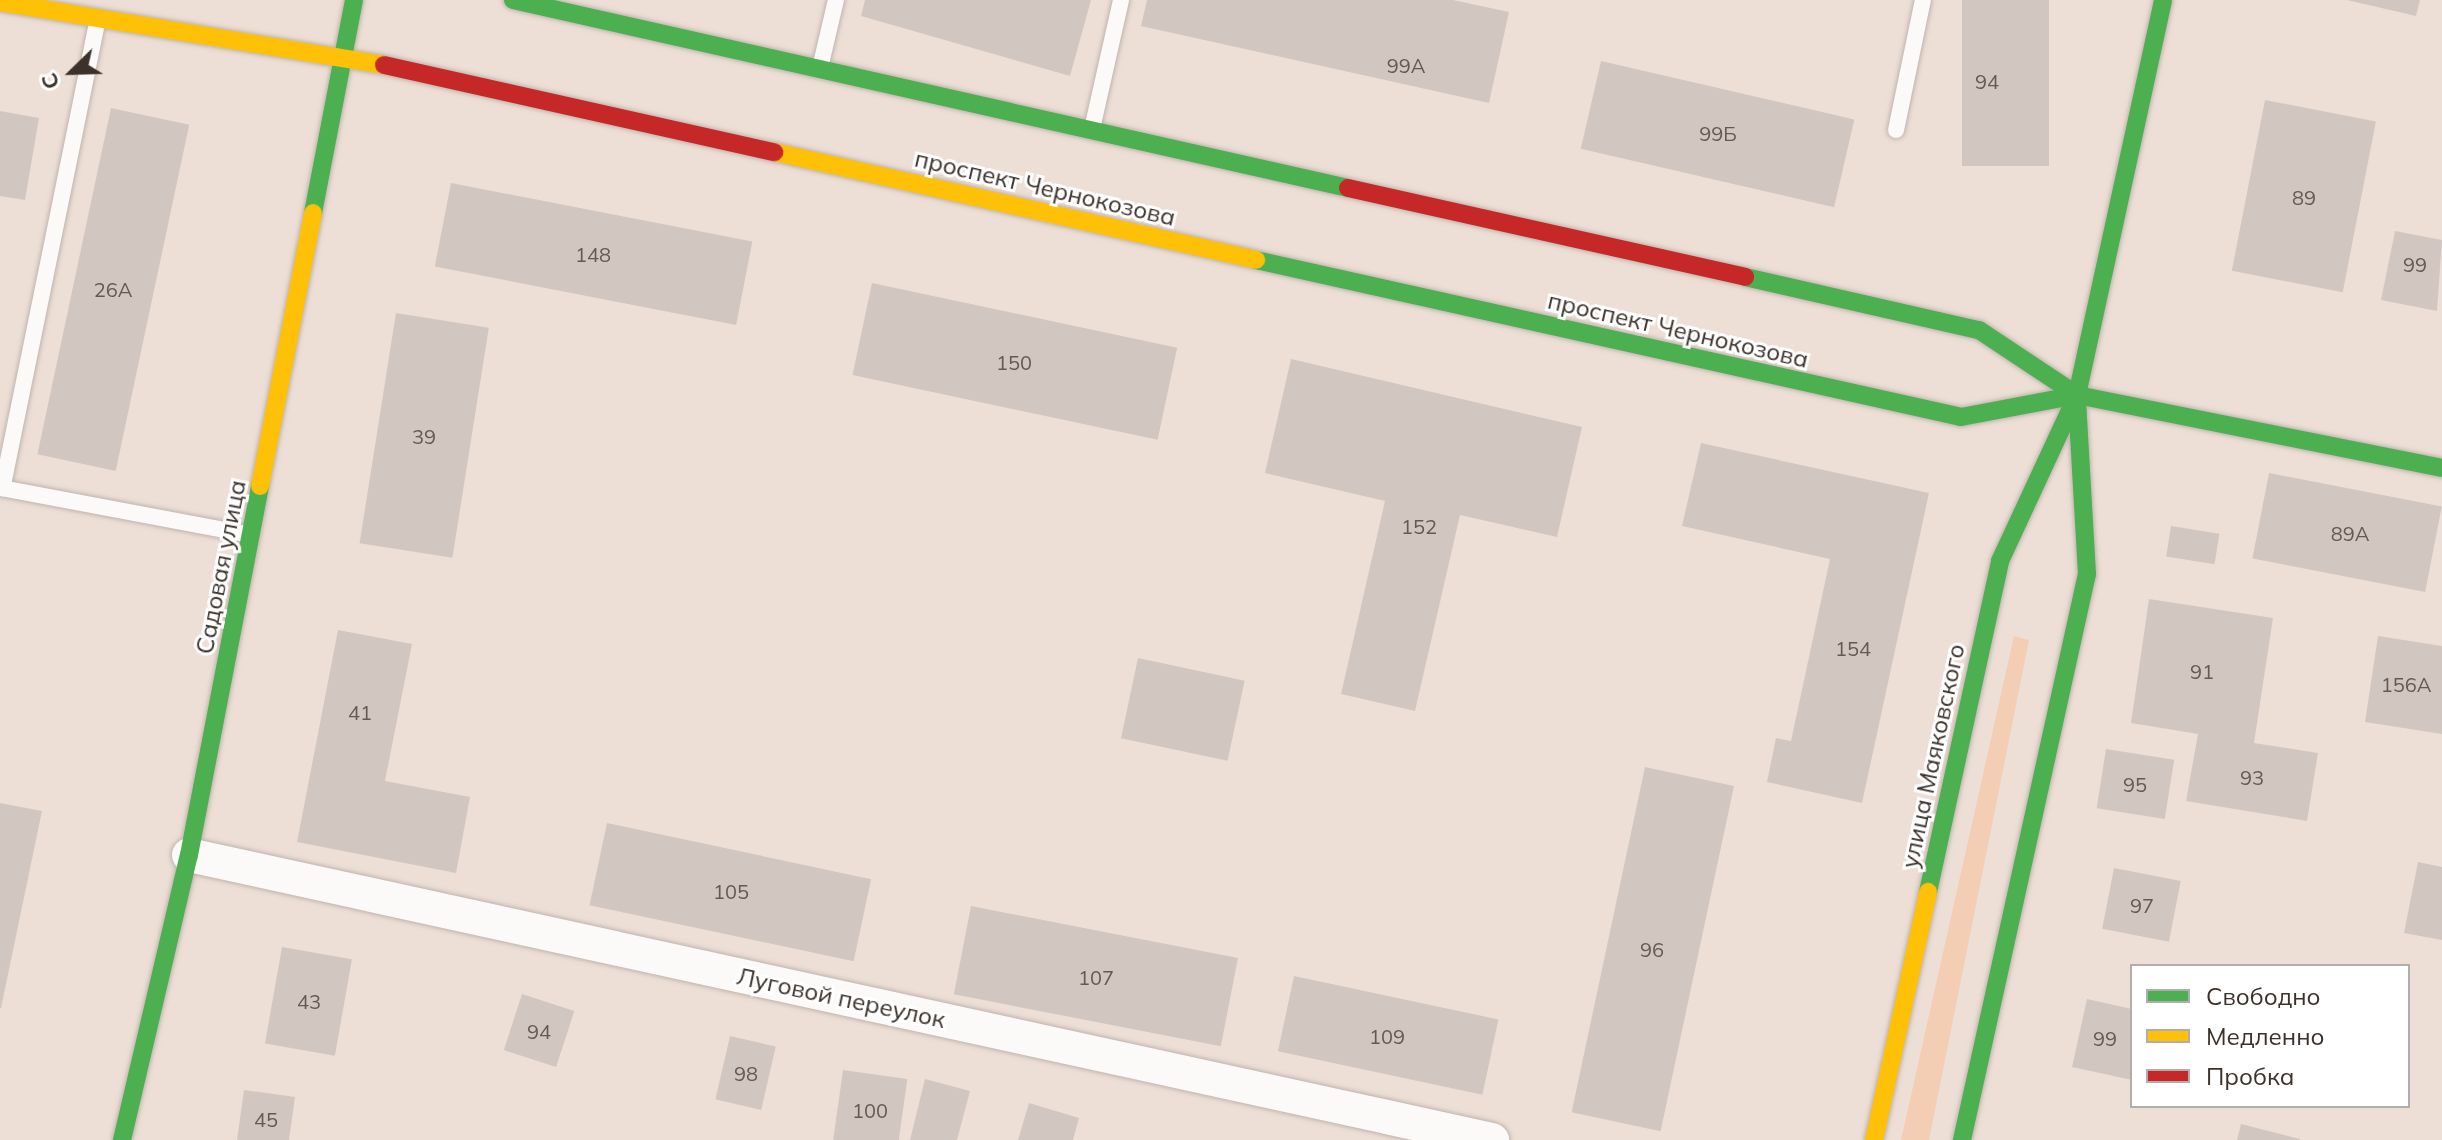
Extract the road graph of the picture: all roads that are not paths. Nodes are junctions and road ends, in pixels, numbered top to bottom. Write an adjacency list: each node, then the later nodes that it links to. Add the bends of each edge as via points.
1 (354, 0): 9 (street, Садовая улица)
2 (513, 0): 10 (street, проспект Чернокозова)
3 (836, 0): 10 (lane)
4 (1121, 0): 11 (lane)
5 (1923, 0): 12 (lane)
6 (2163, 0): 13 (street, улица Маяковского)
7 (0, 2): 8 (street, проспект Чернокозова)
8 (98, 18): 9 (street, проспект Чернокозова); 14 (lane)
9 (347, 57): 13 (street, проспект Чернокозова, via 1961,417); 16 (street, Садовая улица)
10 (820, 69): 11 (street, проспект Чернокозова)
11 (1092, 130): 13 (street, проспект Чернокозова, via 1979,330)
12 (1896, 130)
13 (2077, 395): 15 (street, проспект Чернокозова); 20 (street, улица Маяковского, via 2000,561); 21 (street, улица Маяковского, via 2087,574)
14 (7, 426): 16 (lane, via 2,488)
15 (2442, 468)
16 (252, 535): 17 (street, Садовая улица)
17 (189, 855): 18 (street, Садовая улица); 19 (street, Луговой переулок)
18 (122, 1140)
19 (1492, 1140)
20 (1874, 1140)
21 (1962, 1140)

